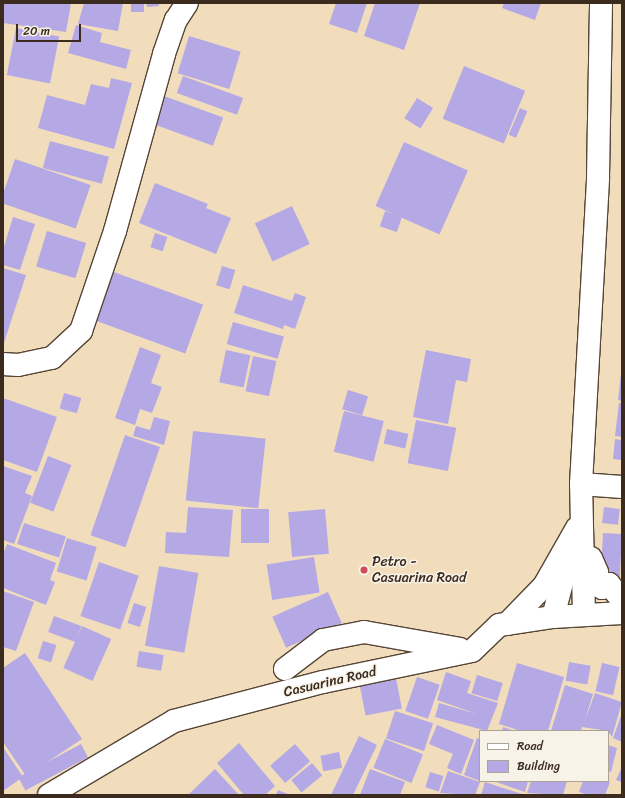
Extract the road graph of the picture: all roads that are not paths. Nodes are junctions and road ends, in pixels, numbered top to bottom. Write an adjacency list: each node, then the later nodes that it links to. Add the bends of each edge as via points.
1 (187, 3): 3 (street, via 176,20 164,54 115,231 81,331 52,358 18,365)
2 (601, 3): 5 (street, via 598,177)
3 (3, 364)
4 (622, 487): 5 (street)
5 (581, 493): 6 (street)
6 (580, 527): 7 (street, via 593,554 590,555 597,572 594,574 602,588 609,584); 9 (street); 10 (street); 11 (street, via 544,586)
7 (622, 600)
8 (622, 613): 9 (street)
9 (584, 614): 10 (street)
10 (553, 617): 11 (street)
11 (507, 624): 12 (street, via 499,625)
12 (472, 651): 13 (street, via 364,632 323,640); 14 (street, Casuarina Road, via 323,682 174,722)
13 (285, 668)
14 (49, 795)

